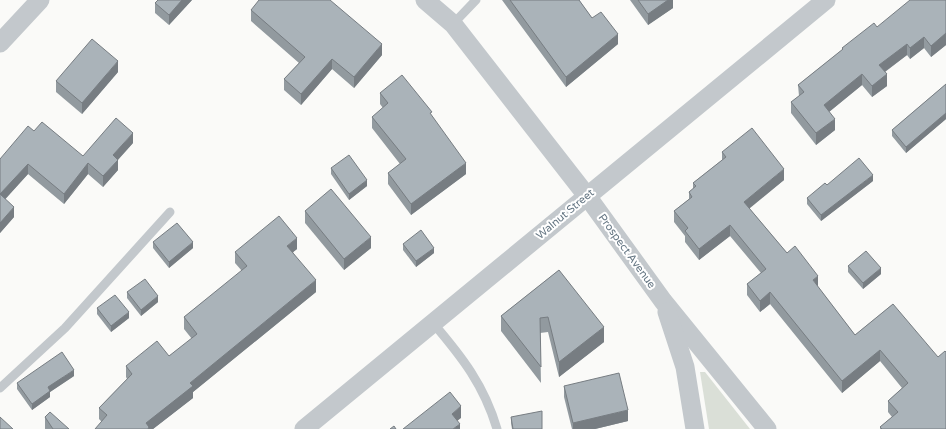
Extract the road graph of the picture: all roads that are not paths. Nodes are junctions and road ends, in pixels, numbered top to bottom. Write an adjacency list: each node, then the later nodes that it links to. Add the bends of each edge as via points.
1 (40, 0): 6 (street)
2 (425, 0): 5 (street, Prospect Avenue)
3 (476, 0): 5 (lane)
4 (826, 0): 7 (street, Walnut Street)
5 (453, 24): 7 (street, Prospect Avenue)
6 (0, 43)
7 (587, 196): 9 (street, Prospect Avenue); 10 (street, Walnut Street)
8 (170, 212): 11 (lane, via 65,328)
9 (663, 301): 14 (street, via 684,367); 15 (street, Prospect Avenue)
10 (433, 323): 12 (street, Walnut Street); 13 (lane, via 478,380)
11 (0, 388)
12 (304, 429)
13 (497, 429)
14 (695, 429)
15 (767, 429)

